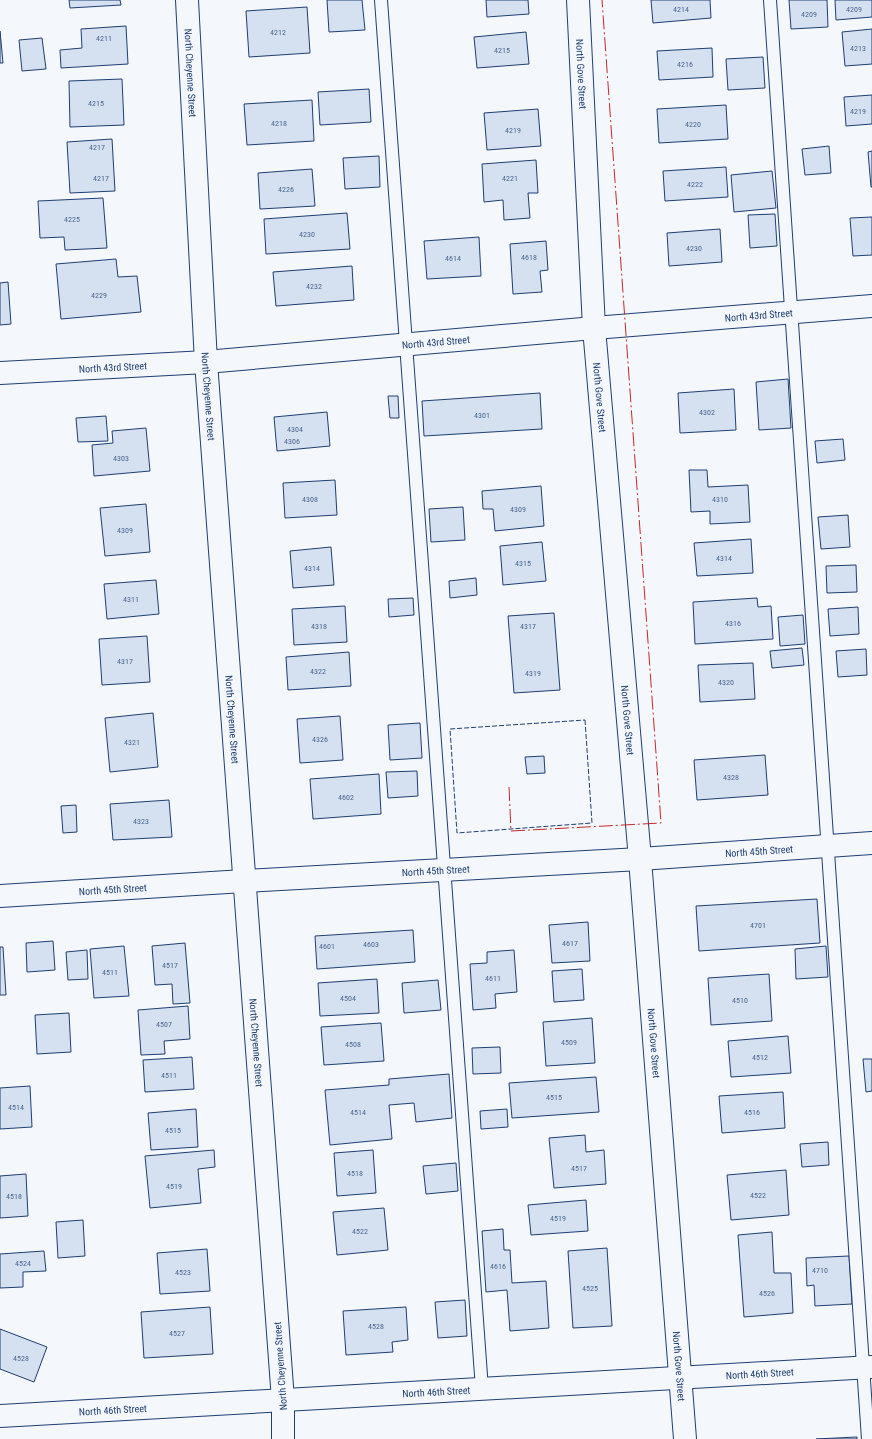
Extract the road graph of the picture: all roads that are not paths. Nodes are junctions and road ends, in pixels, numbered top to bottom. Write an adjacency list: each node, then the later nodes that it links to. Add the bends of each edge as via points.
1 (188, 0): 9 (street, North Cheyenne Street)
2 (381, 0): 8 (lane)
3 (578, 0): 7 (street, North Gove Street)
4 (770, 0): 6 (lane)
5 (872, 306): 6 (street, North 43rd Street)
6 (790, 313): 7 (street, North 43rd Street); 12 (lane)
7 (594, 328): 8 (street, North 43rd Street); 13 (street, North Gove Street)
8 (406, 344): 9 (street, North 43rd Street); 14 (lane)
9 (206, 362): 10 (street, North 43rd Street); 15 (street, North Cheyenne Street)
10 (0, 373)
11 (872, 843): 12 (street, North 45th Street)
12 (828, 846): 13 (street, North 45th Street); 17 (lane)
13 (640, 859): 14 (street, North 45th Street); 18 (street, North Gove Street)
14 (444, 870): 15 (street, North 45th Street); 19 (lane)
15 (244, 881): 16 (street, North 45th Street); 20 (street, North Cheyenne Street)
16 (0, 896)
17 (868, 1368): 18 (street, North 46th Street); 24 (lane)
18 (680, 1377): 19 (street, North 46th Street); 23 (street, North Gove Street)
19 (482, 1389): 20 (street, North 46th Street)
20 (283, 1400): 21 (street, North 46th Street); 22 (street, North Cheyenne Street)
21 (0, 1416)
22 (282, 1439)
23 (685, 1439)
24 (868, 1439)

